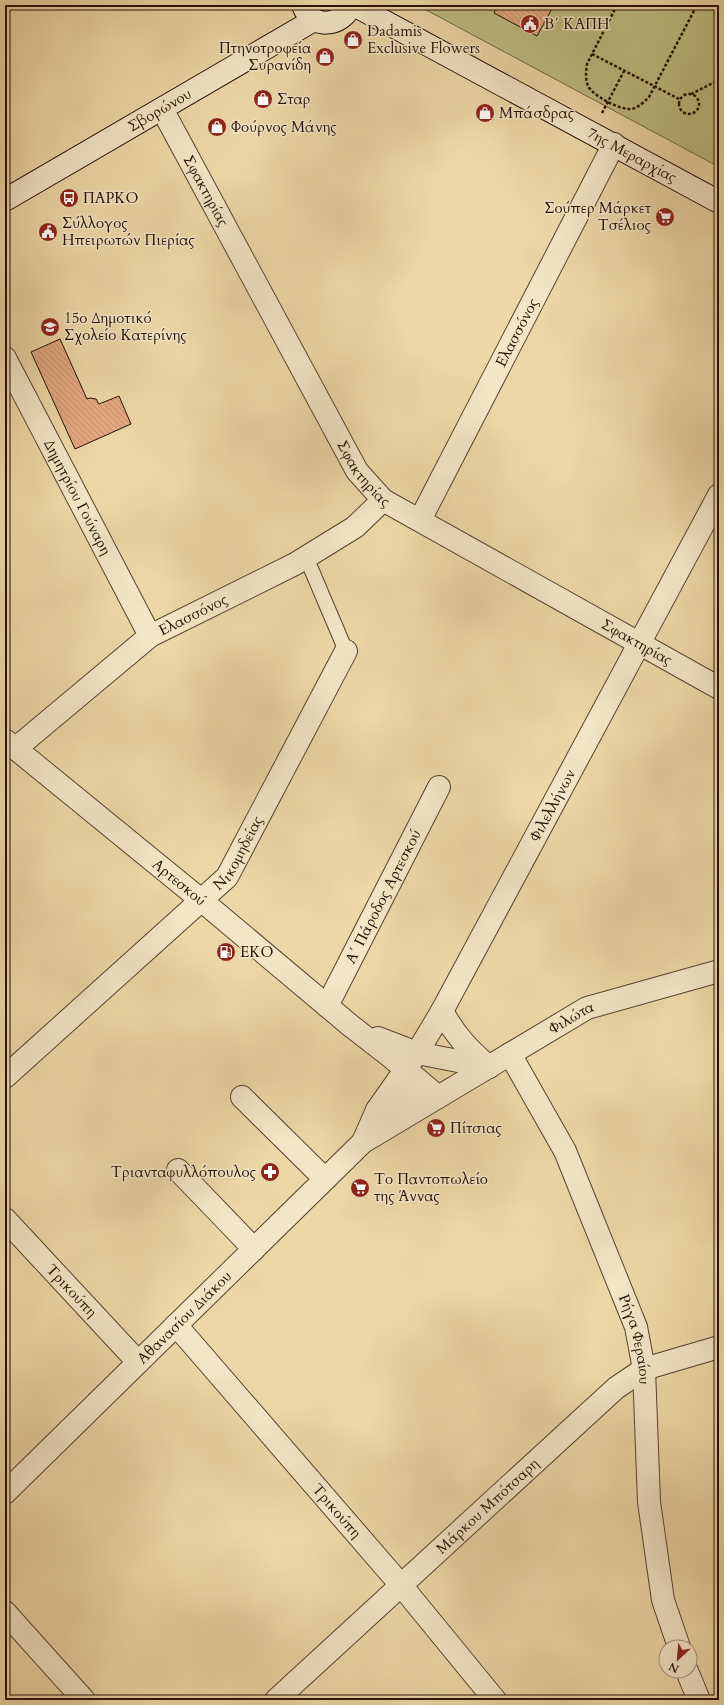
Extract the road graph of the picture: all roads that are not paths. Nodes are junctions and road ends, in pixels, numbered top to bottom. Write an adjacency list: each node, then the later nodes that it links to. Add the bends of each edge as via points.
1 (351, 5): 3 (street, via 344,17 330,23)
2 (354, 5): 5 (street, 7ης Μεραρχίας)
3 (309, 12): 4 (street, Σβορώνου)
4 (162, 109): 6 (street, Σβορώνου); 10 (street, Σφακτηρίας, via 357,472)
5 (614, 144): 7 (street, 7ης Μεραρχίας); 11 (street, Ελασσόνος)
6 (5, 200)
7 (719, 202)
8 (5, 358): 13 (street, Δημητρίου Γούναρη)
9 (719, 495): 14 (street, Φιλελλήνων)
10 (383, 500): 11 (street, Σφακτηρίας); 12 (street, Ελασσόνος, via 355,527)
11 (420, 520): 14 (street, Σφακτηρίας)
12 (306, 557): 13 (street, Ελασσόνος); 15 (lane)
13 (150, 636): 17 (street, Ελασσόνος)
14 (640, 645): 16 (street, Σφακτηρίας); 22 (street, Φιλελλήνων)
15 (346, 651): 19 (street, Νικομηδείας, via 227,877)
16 (719, 688)
17 (10, 744): 19 (street, Αρτεσκού)
18 (439, 787): 21 (street, Α΄ Πάροδος Αρτεσκού)
19 (201, 900): 21 (street, Αρτεσκού); 26 (street, Νικομηδείας)
20 (719, 971): 23 (street, Φιλώτα, via 587,1008)
21 (327, 1006): 24 (street, Αρτεσκού, via 351,1026 383,1040)
22 (442, 1011): 24 (street, Φιλελλήνων); 25 (street, via 470,1052)
23 (510, 1054): 25 (street, Φιλώτα); 38 (street, Ρήγα Φεραίου, via 564,1151 636,1327)
24 (411, 1061): 25 (street, Αρτεσκού); 27 (street, Αρτεσκού); 29 (street, Φιλελλήνων)
25 (489, 1067): 27 (street, Φιλώτα)
26 (5, 1077)
27 (437, 1096): 29 (street, via 400,1095); 30 (street, Αθανασίου Διάκου)
28 (242, 1097): 32 (street)
29 (377, 1110): 30 (street, Αθανασίου Διάκου)
30 (363, 1142): 32 (street, Αθανασίου Διάκου)
31 (178, 1170): 34 (street)
32 (325, 1179): 34 (street, Αθανασίου Διάκου)
33 (5, 1219): 37 (street, Τρικούπη)
34 (254, 1249): 35 (street, Αθανασίου Διάκου)
35 (176, 1325): 37 (street, Αθανασίου Διάκου); 40 (street, Τρικούπη)
36 (719, 1347): 38 (street, Μάρκου Μπότσαρη)
37 (138, 1362): 39 (street, Αθανασίου Διάκου)
38 (644, 1369): 40 (street, Μάρκου Μπότσαρη, via 616,1388); 42 (street, Ρήγα Φεραίου, via 649,1502 663,1600)
39 (5, 1493)
40 (400, 1584): 45 (street, Μάρκου Μπότσαρη); 46 (street, Τρικούπη)
41 (5, 1612): 44 (street)
42 (676, 1639)
43 (690, 1679): 47 (street)
44 (84, 1700)
45 (276, 1700)
46 (495, 1700)
47 (699, 1700)

